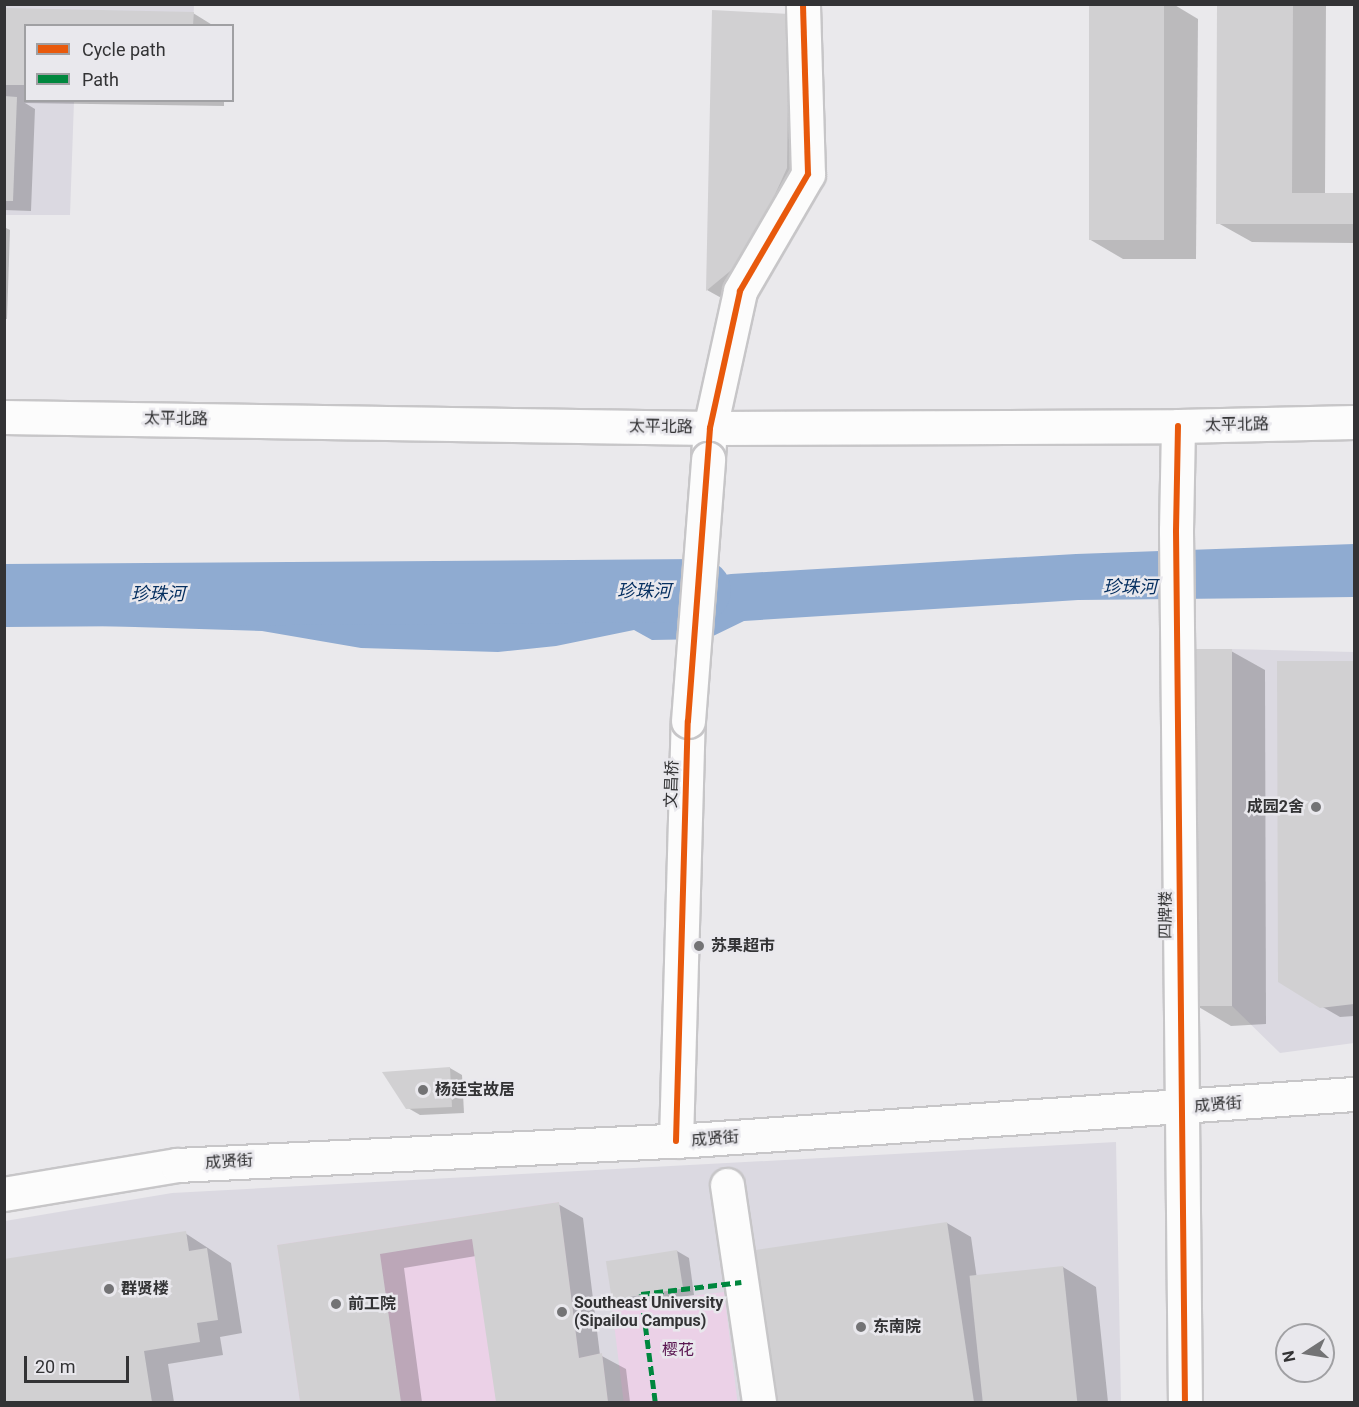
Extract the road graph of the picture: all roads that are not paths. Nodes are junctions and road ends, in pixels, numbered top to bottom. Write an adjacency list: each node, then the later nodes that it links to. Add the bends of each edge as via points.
1 (803, 4): 5 (street, 文昌桥, via 808,174 740,291)
2 (4, 417): 5 (street, 太平北路)
3 (1354, 422): 4 (street, 太平北路)
4 (1178, 426): 5 (street, 太平北路); 7 (street, 四牌楼)
5 (709, 443): 8 (street, 文昌桥, bridge, via 688,721)
6 (1354, 1094): 7 (street, 成贤街)
7 (1180, 1107): 8 (street, 成贤街); 12 (street, 四牌楼)
8 (676, 1141): 10 (street, 成贤街, via 177,1165)
9 (727, 1185): 11 (street)
10 (4, 1194)
11 (759, 1402)
12 (1185, 1402)

